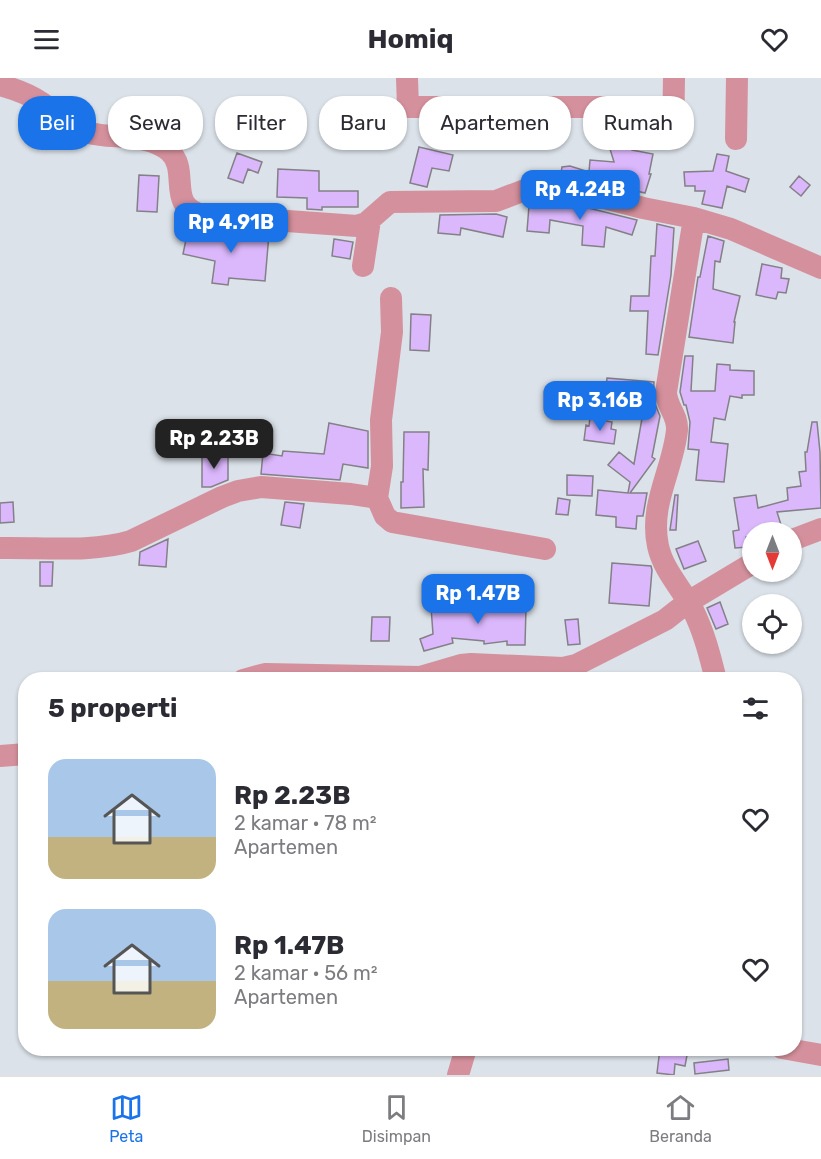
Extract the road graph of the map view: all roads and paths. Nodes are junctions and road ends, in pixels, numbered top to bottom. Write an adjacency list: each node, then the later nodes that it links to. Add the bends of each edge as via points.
1 (407, 78): 6 (street, via 408,107)
2 (675, 78): 5 (street)
3 (737, 78): 7 (street)
4 (0, 85): 9 (street, via 28,94 77,129 152,142 168,151 177,163 184,204 196,214 347,227)
5 (674, 96)
6 (583, 106)
7 (736, 139)
8 (694, 218): 9 (street, via 550,186 530,188 496,201 390,202); 12 (street, via 743,233); 20 (street, via 666,392 677,427 657,507 658,546 665,566)
9 (370, 220): 11 (street)
10 (821, 259): 12 (street)
11 (363, 266)
12 (821, 268)
13 (391, 298): 14 (street, via 392,332 381,420)
14 (378, 498): 17 (street, via 261,487 222,496 120,544); 18 (street, via 385,516 392,522)
15 (821, 529): 16 (street)
16 (802, 536)
17 (0, 548)
18 (545, 549)
19 (742, 569): 20 (street)
20 (688, 602): 21 (street); 25 (street)
21 (587, 670): 24 (street, via 563,668)
22 (437, 672): 23 (street, via 471,664)
23 (532, 672)
24 (545, 672)
25 (714, 672)
26 (18, 755): 27 (street)
27 (0, 756)
28 (802, 1052): 29 (street)
29 (821, 1055)
30 (464, 1056): 31 (street)
31 (458, 1075)

